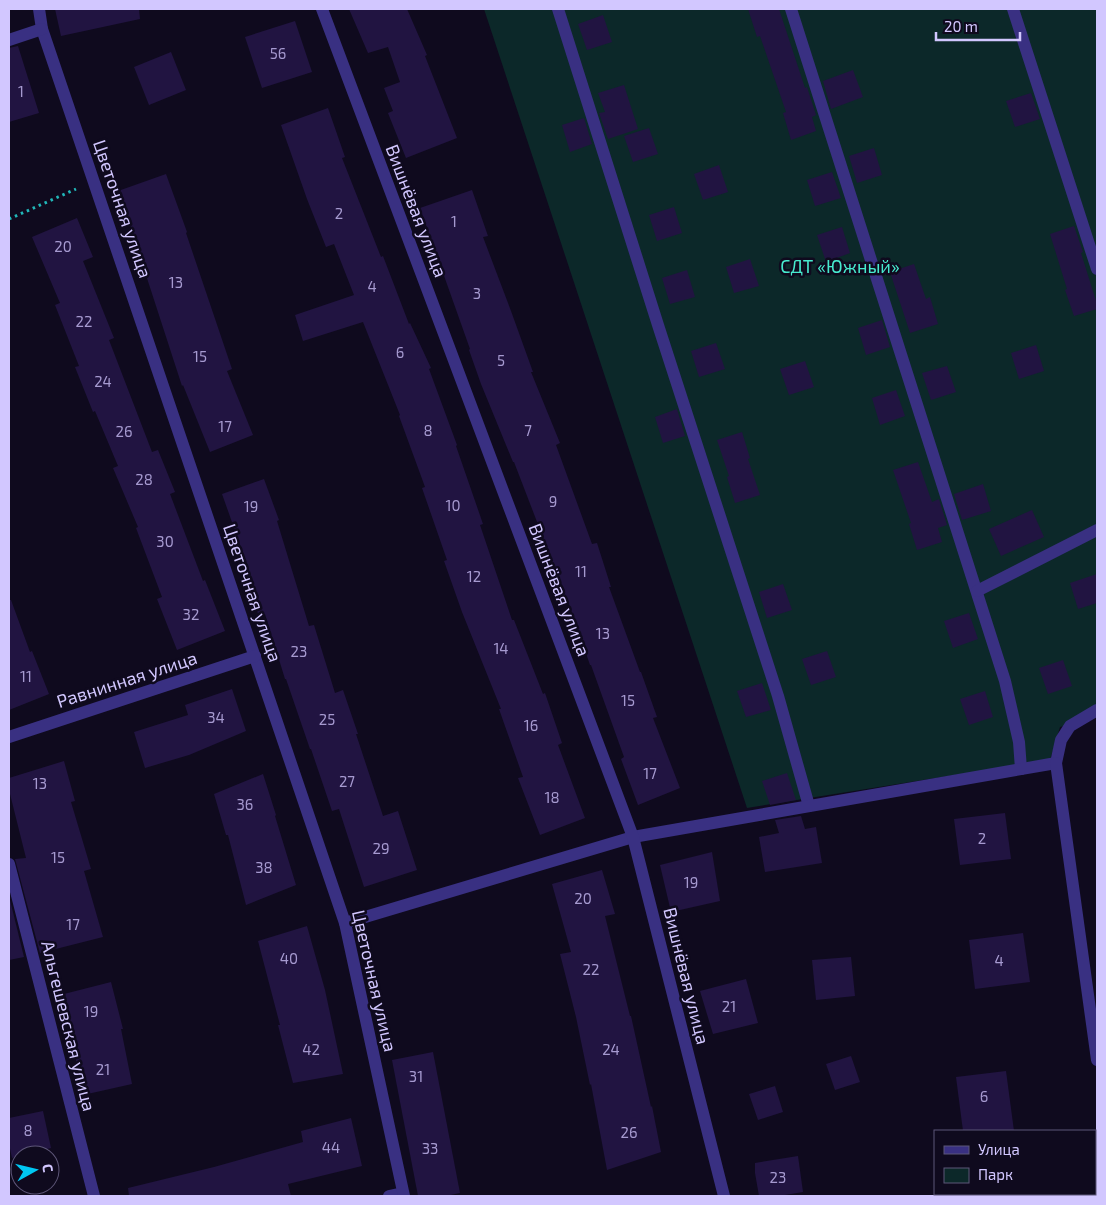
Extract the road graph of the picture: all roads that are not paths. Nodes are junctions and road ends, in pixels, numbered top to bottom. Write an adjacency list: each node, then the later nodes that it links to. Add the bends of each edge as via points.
1 (39, 9): 6 (street, Цветочная улица)
2 (322, 9): 17 (street, Вишнёвая улица)
3 (558, 9): 16 (street, via 778,696)
4 (791, 9): 10 (street)
5 (1013, 9): 8 (street)
6 (42, 29): 7 (street); 11 (street, Цветочная улица)
7 (9, 40)
8 (1097, 269)
9 (1097, 530): 10 (street)
10 (977, 591): 15 (street, via 1005,681 1019,742)
11 (255, 656): 13 (street, Равнинная улица); 19 (street, Цветочная улица)
12 (1097, 710): 14 (street, via 1070,726 1060,740)
13 (9, 737)
14 (1056, 763): 15 (street); 20 (street)
15 (1021, 769): 16 (street)
16 (809, 806): 17 (street)
17 (633, 837): 19 (street); 24 (street, Вишнёвая улица)
18 (9, 864): 22 (street, Альгешевская улица)
19 (345, 923): 21 (street, Цветочная улица)
20 (1097, 1060)
21 (403, 1194): 23 (street)
22 (94, 1196)
23 (389, 1196)
24 (724, 1196)

